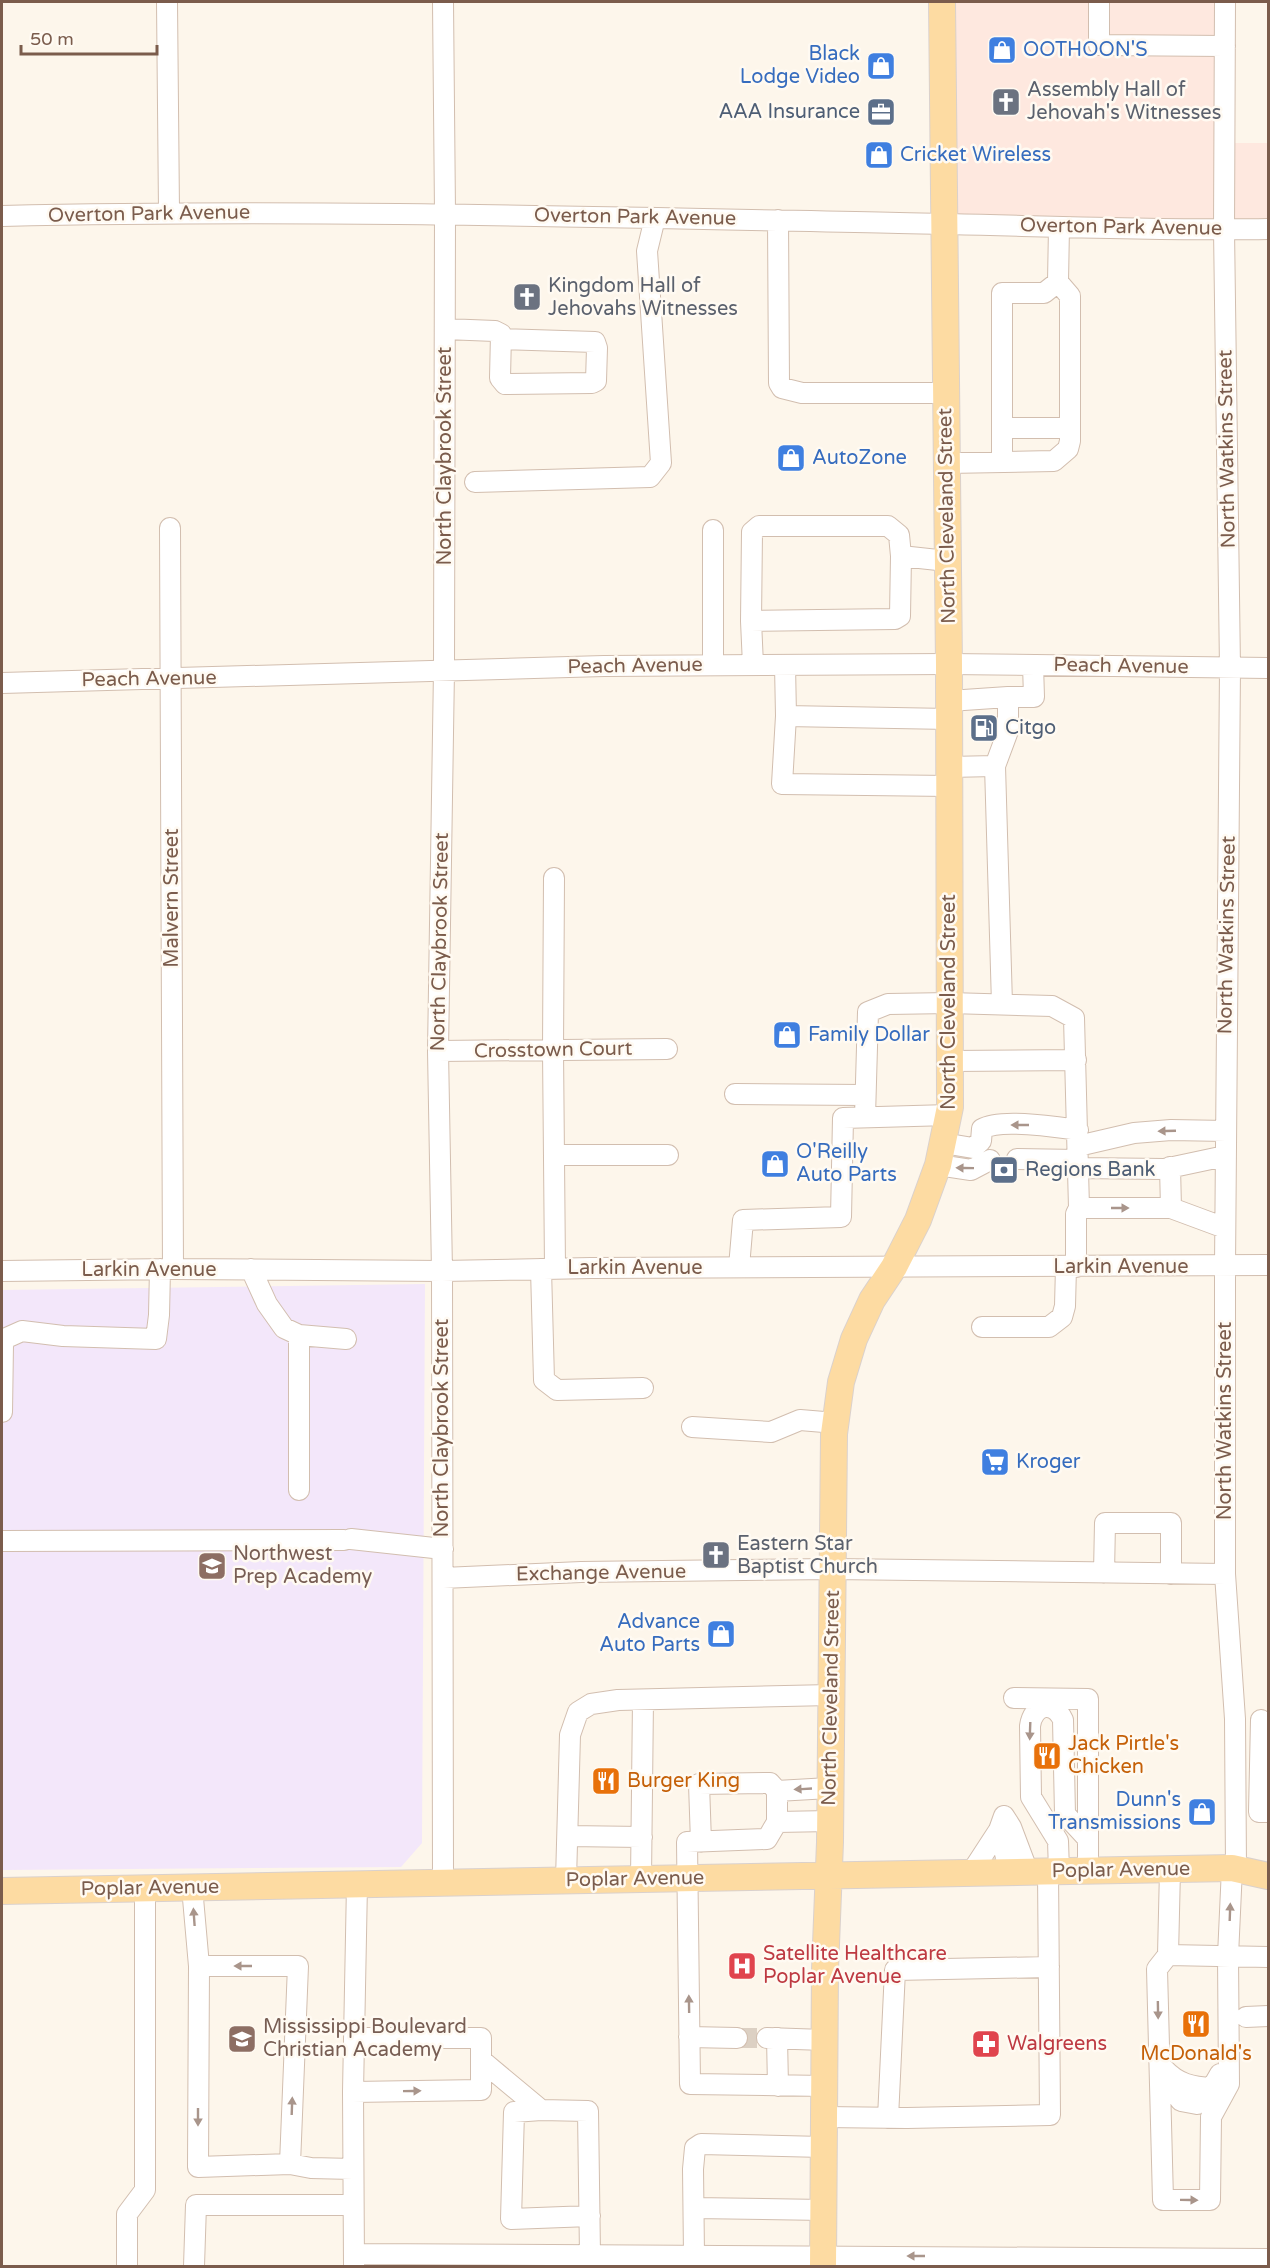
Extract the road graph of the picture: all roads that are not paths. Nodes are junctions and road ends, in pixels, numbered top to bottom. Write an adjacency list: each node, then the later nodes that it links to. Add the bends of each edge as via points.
1 (167, 2): 7 (street)
2 (443, 2): 8 (street, North Claybrook Street)
3 (942, 2): 12 (main road, North Cleveland Street)
4 (1099, 2): 6 (street, via 1099,45)
5 (1225, 2): 6 (street, North Watkins Street)
6 (1225, 46): 14 (street, North Watkins Street)
7 (169, 212): 8 (street, Overton Park Avenue); 9 (street, Overton Park Avenue)
8 (445, 213): 10 (street, Overton Park Avenue); 17 (street, North Claybrook Street)
9 (2, 216)
10 (655, 218): 11 (street, Overton Park Avenue); 24 (street, via 647,252 661,463 650,477)
11 (778, 220): 12 (street, Overton Park Avenue); 19 (street, via 782,388 802,393)
12 (944, 224): 13 (street, Overton Park Avenue); 19 (main road, North Cleveland Street)
13 (1059, 226): 14 (street, Overton Park Avenue); 16 (street)
14 (1224, 229): 15 (street, Overton Park Avenue); 35 (street, North Watkins Street)
15 (1269, 229)
16 (1058, 282): 20 (street, via 1044,293 1002,293); 21 (street, via 1070,296)
17 (445, 329): 18 (street, via 495,331); 37 (street, North Claybrook Street)
18 (501, 339): 18 (street, via 500,378 505,384 596,381 595,342)
19 (946, 393): 23 (main road, North Cleveland Street)
20 (1002, 428): 21 (street); 22 (street)
21 (1070, 428): 22 (street, via 1068,449 1054,461)
22 (1002, 462): 23 (street)
23 (947, 463): 28 (main road, North Cleveland Street)
24 (475, 482)
25 (170, 528): 38 (street, Malvern Street)
26 (713, 530): 31 (street)
27 (901, 556): 28 (street); 29 (street, via 900,616 895,619); 29 (street, via 899,535 888,526 759,526 752,532)
28 (948, 561): 30 (main road, North Cleveland Street)
29 (751, 621): 32 (street)
30 (949, 664): 33 (street, Peach Avenue); 34 (street, Peach Avenue); 41 (main road, North Cleveland Street)
31 (713, 665): 32 (street, Peach Avenue); 37 (street, Peach Avenue)
32 (753, 665): 33 (street, Peach Avenue)
33 (784, 665): 42 (street)
34 (1033, 665): 35 (street, Peach Avenue); 40 (street, via 1034,697)
35 (1230, 668): 36 (street, Peach Avenue); 57 (street, North Watkins Street)
36 (1269, 668)
37 (444, 670): 38 (street, Peach Avenue); 50 (street, North Claybrook Street)
38 (172, 679): 39 (street, Peach Avenue); 75 (street, Malvern Street)
39 (2, 683)
40 (1008, 697): 41 (street); 43 (street, via 1008,730)
41 (949, 710): 42 (street); 44 (main road, North Cleveland Street)
42 (786, 716): 44 (street, via 782,784)
43 (994, 766): 44 (street); 47 (street)
44 (949, 776): 46 (main road, North Cleveland Street)
45 (554, 878): 49 (street)
46 (950, 1002): 47 (street); 52 (main road, North Cleveland Street); 54 (street, via 888,1004 868,1012)
47 (1002, 1004): 51 (street, via 1052,1006 1074,1018)
48 (667, 1049): 49 (street, Crosstown Court)
49 (553, 1050): 50 (street, Crosstown Court); 60 (street)
50 (438, 1051): 78 (street, North Claybrook Street)
51 (1076, 1060): 52 (street); 58 (street)
52 (950, 1061): 55 (main road, North Cleveland Street)
53 (735, 1094): 54 (street)
54 (865, 1095): 56 (street)
55 (949, 1115): 56 (street); 59 (main road, North Cleveland Street)
56 (865, 1117): 71 (street, via 843,1118 841,1217 743,1220)
57 (1226, 1131): 58 (street, one-way to 58, via 1134,1133); 62 (street, North Watkins Street)
58 (1078, 1151): 59 (street, one-way to 59, via 1039,1125 989,1125 973,1148); 63 (street); 65 (street); 66 (street)
59 (940, 1154): 64 (street, one-way to 59, via 971,1170); 72 (main road, North Cleveland Street, via 918,1220)
60 (554, 1155): 61 (street); 74 (street)
61 (668, 1155)
62 (1225, 1156): 65 (street); 68 (street, North Watkins Street)
63 (1017, 1159)
64 (990, 1160)
65 (1170, 1167): 67 (street)
66 (1079, 1208): 67 (street, one-way to 67); 73 (street)
67 (1171, 1208): 68 (street)
68 (1225, 1228): 70 (street, North Watkins Street)
69 (1269, 1265): 70 (street, Larkin Avenue)
70 (1225, 1266): 73 (street, Larkin Avenue); 93 (street, North Watkins Street)
71 (739, 1267): 72 (street, Larkin Avenue); 74 (street, Larkin Avenue)
72 (894, 1267): 73 (street, Larkin Avenue); 85 (main road, North Cleveland Street, via 872,1300 854,1339 841,1382)
73 (1071, 1267): 79 (street, via 1062,1317 1049,1327)
74 (548, 1268): 78 (street, Larkin Avenue); 83 (street, via 544,1380 557,1390)
75 (166, 1269): 76 (street, Larkin Avenue); 77 (street, Larkin Avenue); 82 (street, Malvern Street, via 156,1339 22,1331)
76 (251, 1269): 78 (street, Larkin Avenue); 80 (street, via 267,1304 284,1328)
77 (2, 1271)
78 (442, 1271): 89 (street, North Claybrook Street)
79 (982, 1327)
80 (299, 1335): 81 (street); 87 (street)
81 (346, 1340)
82 (2, 1341): 84 (street)
83 (643, 1388)
84 (2, 1412)
85 (836, 1423): 86 (street, via 800,1420 771,1432); 90 (main road, North Cleveland Street)
86 (692, 1427)
87 (299, 1490)
88 (2, 1541): 89 (street, via 347,1539)
89 (443, 1549): 94 (street, North Claybrook Street)
90 (832, 1569): 91 (street, Exchange Avenue); 94 (street, Exchange Avenue); 95 (main road, North Cleveland Street)
91 (1104, 1573): 92 (street, Exchange Avenue); 92 (street, via 1105,1523 1171,1523)
92 (1171, 1574): 93 (street, Exchange Avenue)
93 (1225, 1574): 98 (street, North Watkins Street)
94 (443, 1578): 119 (street, North Claybrook Street)
95 (831, 1695): 97 (street); 100 (main road, North Cleveland Street)
96 (1014, 1698): 107 (street, via 1088,1699)
97 (642, 1700): 105 (street, via 591,1704 578,1712 570,1735); 106 (street)
98 (1235, 1719): 99 (street); 109 (street, North Watkins Street)
99 (1265, 1720): 102 (street, via 1259,1812)
100 (829, 1788): 101 (street, one-way to 101); 103 (main road, North Cleveland Street)
101 (777, 1791): 104 (street); 108 (street, via 770,1783 699,1784)
102 (1269, 1812)
103 (830, 1821): 104 (street); 114 (main road, North Cleveland Street)
104 (777, 1822): 108 (street, via 767,1839)
105 (568, 1836): 106 (street); 118 (street)
106 (642, 1838): 117 (street)
107 (1088, 1839): 111 (street); 112 (street, one-way to 112, via 1065,1814 1063,1720 1053,1708 1041,1708 1031,1717 1031,1797 1058,1841)
108 (701, 1842): 116 (street, via 687,1842)
109 (1234, 1868): 110 (main road, Poplar Avenue); 115 (main road, Poplar Avenue); 127 (street, North Watkins Street, one-way to 109)
110 (1170, 1870): 111 (main road, Poplar Avenue); 124 (street)
111 (1088, 1871): 112 (main road, Poplar Avenue)
112 (1036, 1872): 113 (main road, Poplar Avenue); 113 (street, via 999,1830); 128 (street)
113 (971, 1873): 114 (main road, Poplar Avenue)
114 (828, 1875): 116 (main road, Poplar Avenue); 134 (main road, North Cleveland Street)
115 (1269, 1876)
116 (686, 1878): 117 (main road, Poplar Avenue); 131 (street, one-way to 116)
117 (641, 1879): 118 (main road, Poplar Avenue)
118 (566, 1880): 119 (main road, Poplar Avenue)
119 (443, 1882): 120 (main road, Poplar Avenue)
120 (357, 1884): 121 (main road, Poplar Avenue); 132 (street)
121 (192, 1887): 122 (main road, Poplar Avenue); 125 (street, one-way to 121)
122 (146, 1888): 123 (main road, Poplar Avenue); 156 (street, via 145,2190 126,2214)
123 (2, 1891)
124 (1168, 1955): 127 (street); 136 (street, one-way to 136, via 1157,1968)
125 (198, 1957): 144 (street, one-way to 125, via 298,1966); 144 (street, one-way to 144, via 198,2167)
126 (1269, 1957): 127 (street)
127 (1228, 1965): 136 (street, via 1222,1981 1222,2071 1208,2095 1197,2104 1181,2101 1171,2088); 136 (street, one-way to 127, via 1162,2200 1210,2200 1210,2117 1229,2084)
128 (1049, 1967): 142 (street, via 1050,2115); 142 (street, via 895,1970)
129 (1269, 2016): 130 (street)
130 (1246, 2017)
131 (689, 2037): 133 (street); 137 (street, via 690,2084)
132 (354, 2038): 135 (street, via 481,2038); 139 (street)
133 (736, 2038)
134 (824, 2040): 137 (street, via 772,2038); 138 (main road, North Cleveland Street)
135 (481, 2060): 139 (street, one-way to 135, via 481,2090); 140 (street)
136 (1166, 2070)
137 (778, 2086): 138 (street)
138 (825, 2086): 141 (main road, North Cleveland Street)
139 (353, 2092): 145 (street)
140 (542, 2110): 149 (street, via 588,2111); 149 (street, via 514,2112 511,2219)
141 (824, 2117): 142 (street); 143 (main road, North Cleveland Street)
142 (897, 2118)
143 (823, 2147): 147 (street, via 701,2144 695,2148); 148 (main road, North Cleveland Street)
144 (290, 2164): 145 (street)
145 (353, 2169): 146 (street)
146 (353, 2205): 153 (street); 157 (street, via 196,2205)
147 (694, 2208): 148 (street); 151 (street)
148 (824, 2210): 155 (main road, North Cleveland Street)
149 (590, 2216): 150 (street)
150 (590, 2255): 153 (street); 154 (street)
151 (694, 2255): 154 (street); 155 (street)
152 (1269, 2259): 155 (street, one-way to 155)
153 (354, 2260)
154 (660, 2261)
155 (824, 2261)
156 (127, 2266)
157 (194, 2266)

